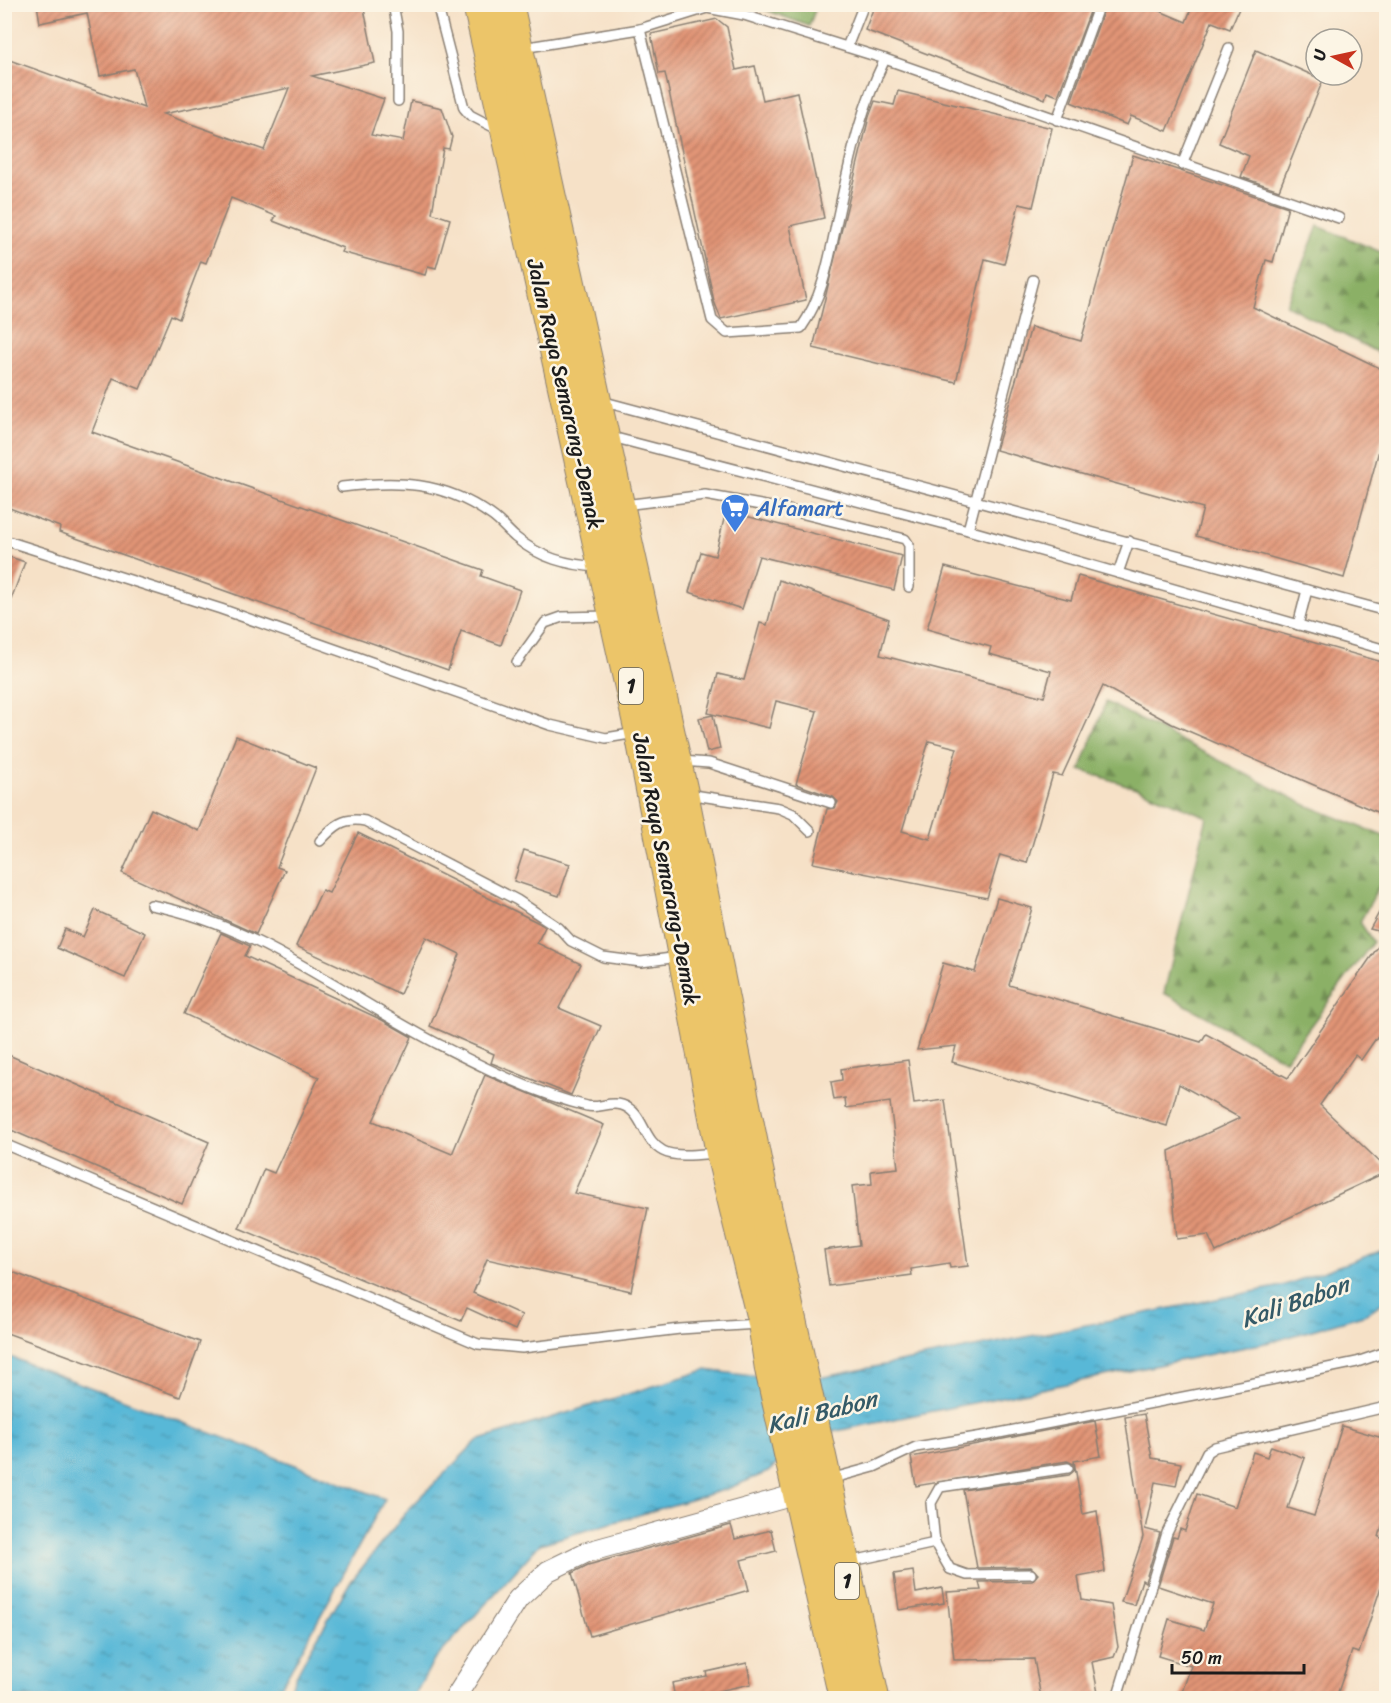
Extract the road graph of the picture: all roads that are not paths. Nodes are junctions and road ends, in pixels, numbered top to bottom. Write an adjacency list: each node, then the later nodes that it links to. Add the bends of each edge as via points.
1 (393, 4): 12 (lane)
2 (437, 4): 14 (lane, via 464,108 470,115)
3 (479, 4): 14 (highway, Jalan Raya Semarang-Demak / 1)
4 (507, 4): 9 (highway, Jalan Raya Semarang-Demak / 1)
5 (864, 4): 8 (lane)
6 (1097, 10): 13 (lane)
7 (640, 28): 8 (lane, via 707,8 744,15); 9 (lane); 11 (lane, via 712,320 727,333 801,328 808,317 823,284 867,96)
8 (847, 47): 11 (lane)
9 (516, 48): 18 (highway, Jalan Raya Semarang-Demak / 1)
10 (1229, 48): 15 (lane)
11 (885, 59): 13 (lane)
12 (398, 101)
13 (1057, 120): 15 (lane)
14 (507, 133): 26 (highway, Jalan Raya Semarang-Demak / 1)
15 (1182, 165): 16 (lane)
16 (1339, 218)
17 (1033, 280): 21 (lane)
18 (593, 399): 19 (highway, Jalan Raya Semarang-Demak / 1); 21 (lane)
19 (601, 433): 22 (highway, Jalan Raya Semarang-Demak / 1); 23 (lane)
20 (342, 487): 26 (lane, via 386,482 420,484 491,515 517,539 551,560)
21 (977, 499): 23 (lane); 25 (lane)
22 (618, 506): 28 (lane, via 705,495 788,510 905,539 909,545); 36 (highway, Jalan Raya Semarang-Demak / 1)
23 (968, 530): 27 (lane)
24 (4, 540): 35 (lane, via 221,609 550,725 606,738)
25 (1129, 541): 27 (lane); 29 (lane)
26 (605, 568): 31 (highway, Jalan Raya Semarang-Demak / 1)
27 (1118, 573): 32 (lane)
28 (909, 587)
29 (1308, 590): 30 (lane); 32 (lane)
30 (1386, 611)
31 (615, 615): 34 (lane, via 562,617 545,623); 35 (highway, Jalan Raya Semarang-Demak / 1)
32 (1298, 625): 33 (lane)
33 (1386, 650)
34 (517, 662)
35 (641, 732): 42 (highway, Jalan Raya Semarang-Demak / 1)
36 (675, 761): 37 (highway, Jalan Raya Semarang-Demak / 1); 38 (lane, via 709,762)
37 (682, 793): 39 (lane, via 779,808 793,814); 47 (highway, Jalan Raya Semarang-Demak / 1)
38 (831, 804)
39 (810, 831)
40 (320, 841): 42 (lane, via 338,823 365,821 518,900 571,941 603,957 641,962)
41 (151, 905): 44 (lane, via 194,915 271,950 437,1043 522,1083 590,1107 623,1105 636,1114 648,1140 664,1152)
42 (684, 956): 44 (highway, Jalan Raya Semarang-Demak / 1)
43 (4, 1144): 45 (lane, via 478,1344 522,1348)
44 (722, 1153): 45 (highway, Jalan Raya Semarang-Demak / 1)
45 (764, 1323): 47 (highway, Jalan Raya Semarang-Demak / 1)
46 (1386, 1352): 50 (lane, via 1270,1380 916,1447 874,1467)
47 (784, 1364): 50 (highway, Jalan Raya Semarang-Demak / 1)
48 (1386, 1407): 57 (lane, via 1207,1452 1167,1533)
49 (1068, 1468): 51 (lane, via 940,1487 932,1503)
50 (809, 1476): 52 (highway, Jalan Raya Semarang-Demak / 1); 54 (street, via 586,1552 548,1571 518,1599); 55 (highway, Jalan Raya Semarang-Demak / 1)
51 (935, 1543): 52 (lane); 53 (lane, via 950,1569 967,1575)
52 (852, 1561): 56 (highway, Jalan Raya Semarang-Demak / 1)
53 (1031, 1574)
54 (455, 1698)
55 (845, 1698)
56 (873, 1698)
57 (1117, 1698)

